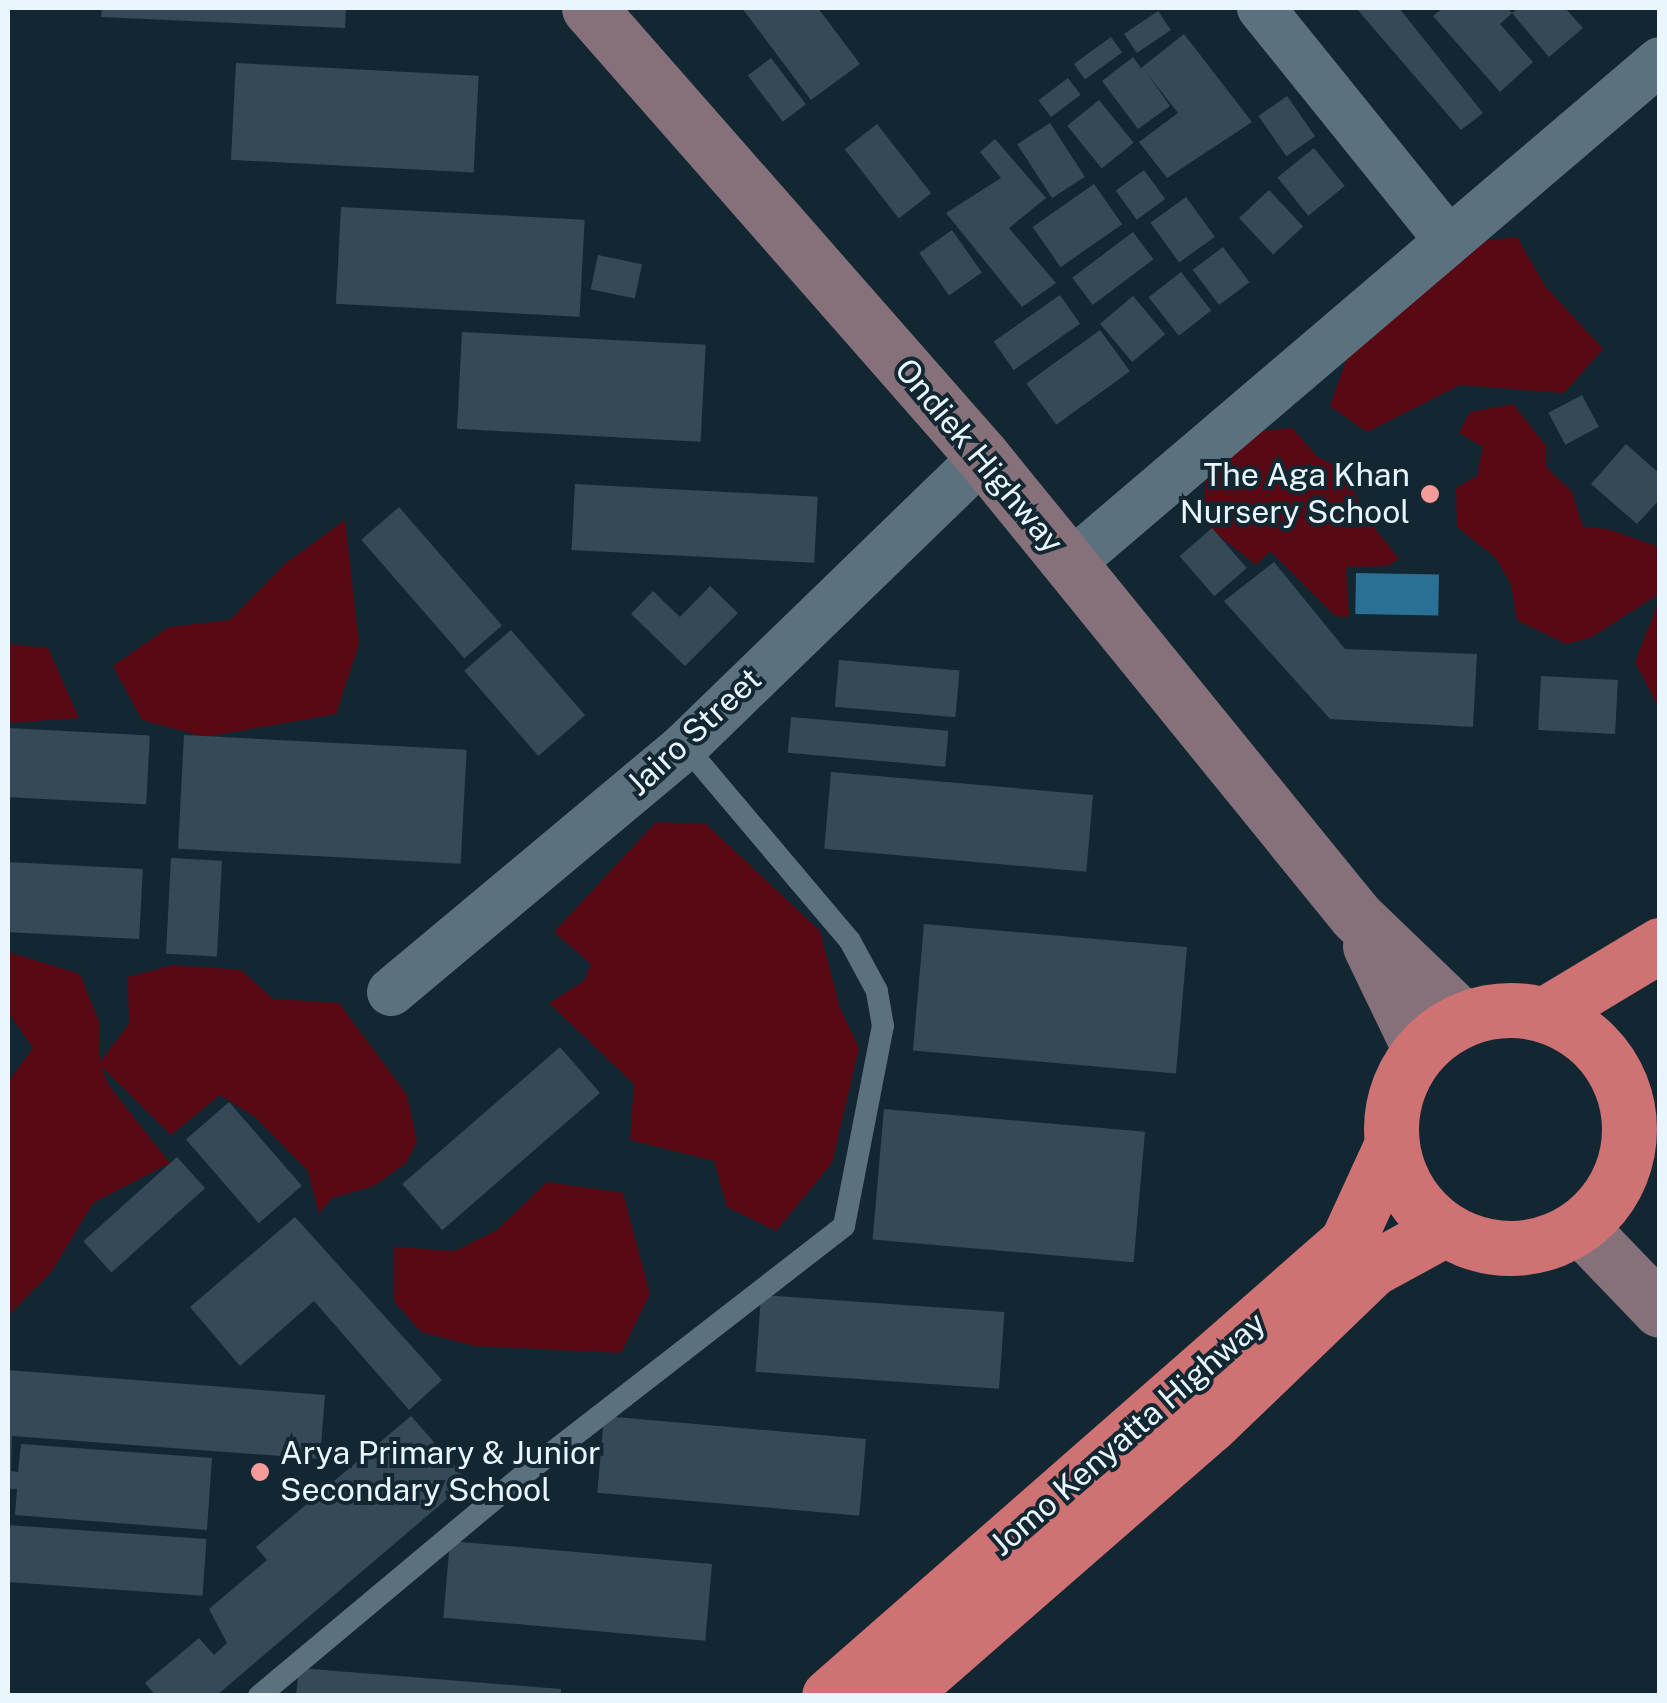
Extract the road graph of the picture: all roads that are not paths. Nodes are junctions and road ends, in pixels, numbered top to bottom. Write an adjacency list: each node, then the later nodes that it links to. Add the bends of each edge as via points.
1 (589, 8): 5 (main road, Ondiek Highway)
2 (1260, 8): 4 (street)
3 (1660, 60): 4 (street)
4 (1449, 241): 6 (street)
5 (982, 457): 6 (main road, Ondiek Highway); 7 (street, Jairo Street)
6 (1070, 564): 11 (main road, Ondiek Highway, via 1356,916)
7 (685, 746): 9 (street, Jairo Street); 17 (lane, via 850,941 877,991 884,1026 844,1226 527,1472)
8 (1660, 944): 10 (highway)
9 (391, 992)
10 (1545, 1014): 11 (highway, via 1512,1010); 12 (highway, via 1577,1029)
11 (1440, 1033): 13 (highway, Jomo Kenyatta Highway, via 1391,1112)
12 (1645, 1089): 14 (highway, via 1630,1148)
13 (1391, 1146): 15 (highway, via 1419,1207); 18 (highway, Jomo Kenyatta Highway, via 1347,1242)
14 (1594, 1214): 15 (highway, via 1544,1245 1510,1250); 16 (main road)
15 (1445, 1230): 19 (highway, Jomo Kenyatta Highway, via 1372,1268 1210,1425)
16 (1652, 1299)
17 (259, 1696)
18 (829, 1696)
19 (899, 1696)

